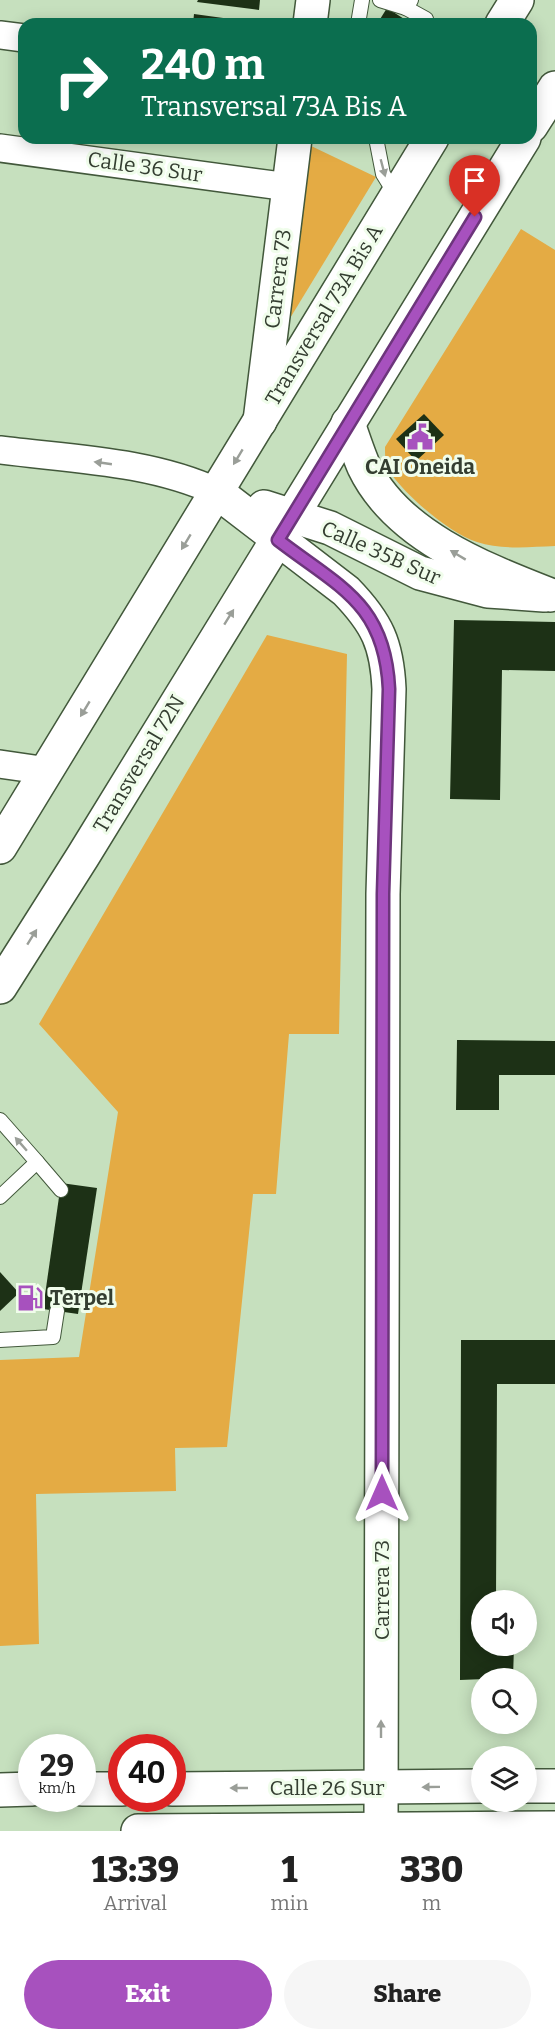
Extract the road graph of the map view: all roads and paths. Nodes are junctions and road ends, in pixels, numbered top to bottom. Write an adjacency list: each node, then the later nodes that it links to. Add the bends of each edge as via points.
1 (313, 0): 6 (main road)
2 (362, 0): 7 (lane)
3 (380, 0): 5 (lane)
4 (517, 0): 9 (main road)
5 (408, 4): 8 (lane)
6 (311, 18)
7 (359, 18)
8 (424, 18)
9 (506, 18)
10 (0, 35): 11 (street)
11 (18, 38)
12 (555, 88): 13 (main road)
13 (537, 116)
14 (294, 144): 20 (main road, Carrera 73)
15 (377, 144): 21 (lane, one-way to 21, via 383,174)
16 (428, 144): 21 (main road, Transversal 73A Bis A)
17 (520, 144): 23 (main road)
18 (0, 148): 19 (street, Calle 36 Sur)
19 (75, 148): 20 (street, Calle 36 Sur)
20 (289, 186): 22 (main road, Carrera 73)
21 (396, 195): 22 (main road, Transversal 73A Bis A)
22 (260, 421): 25 (main road, Transversal 73A Bis A, one-way to 25)
23 (348, 423): 26 (main road); 27 (main road, one-way to 23, via 462,558 408,520 365,469)
24 (0, 450): 25 (street, one-way to 24, via 160,472)
25 (217, 492): 26 (main road, Carrera 73); 29 (main road, one-way to 29)
26 (285, 528): 27 (main road, Calle 35B Sur, via 330,528 420,573 455,584 488,591); 31 (main road, Transversal 72N, one-way to 26); 41 (main road, Carrera 73, one-way to 26, via 383,894 388,661 379,632 364,610)
27 (553, 595)
28 (0, 764): 29 (street)
29 (48, 771): 30 (main road)
30 (0, 847)
31 (0, 987)
32 (0, 1120): 33 (lane, one-way to 32)
33 (37, 1162): 34 (lane); 35 (lane)
34 (61, 1190)
35 (0, 1197)
36 (57, 1311): 37 (lane, via 53,1337)
37 (0, 1340)
38 (471, 1786): 41 (main road, Calle 26 Sur, one-way to 41)
39 (537, 1786): 40 (main road)
40 (555, 1786)
41 (381, 1787): 42 (main road, Calle 26 Sur, one-way to 42); 46 (main road, Carrera 73)
42 (186, 1789)
43 (0, 1790): 44 (main road)
44 (18, 1790)
45 (555, 1828): 46 (main road, Calle 26 Sur)
46 (381, 1829): 47 (main road, Calle 26 Sur)
47 (138, 1831)

